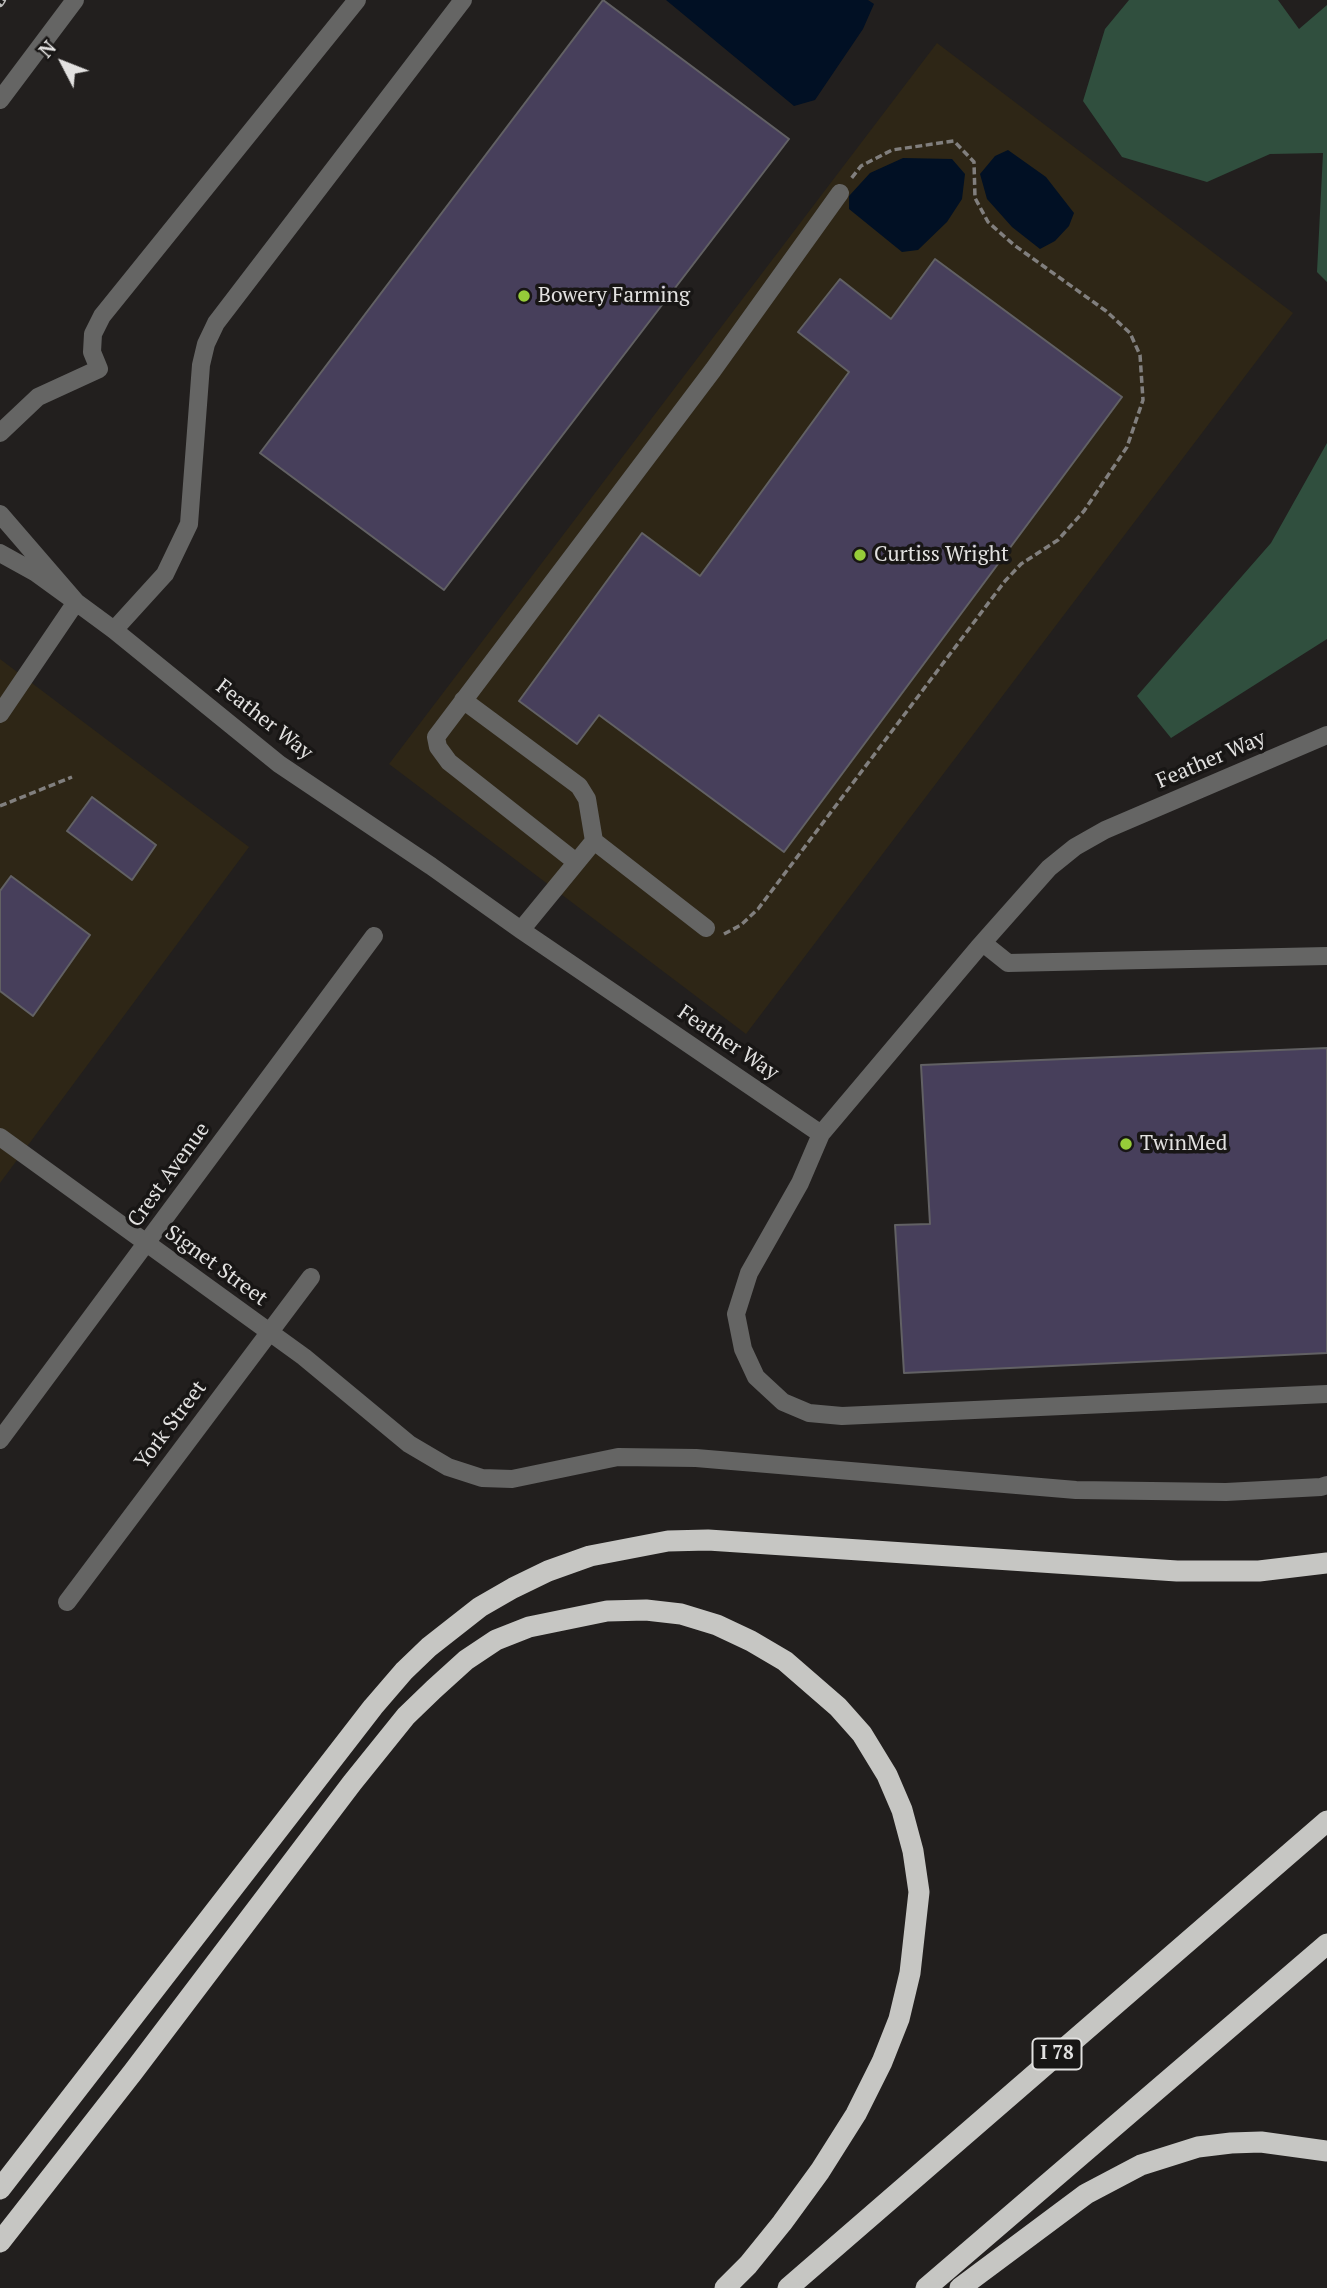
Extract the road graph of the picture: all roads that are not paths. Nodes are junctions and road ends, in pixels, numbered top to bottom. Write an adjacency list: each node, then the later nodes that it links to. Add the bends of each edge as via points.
1 (75, 0): 4 (street)
2 (357, 0): 6 (street, via 102,316 93,334 92,352 99,369 38,397)
3 (463, 0): 10 (street, via 216,323 201,365 189,524 165,574)
4 (0, 100)
5 (840, 193): 11 (street, via 713,370)
6 (0, 433)
7 (0, 514): 9 (street, Feather Way)
8 (0, 553): 9 (street, Feather Way)
9 (76, 602): 10 (street, Feather Way); 12 (street)
10 (114, 630): 17 (street, Feather Way, via 279,764)
11 (463, 700): 14 (street, via 579,786 587,799); 15 (street, via 436,737 442,754)
12 (0, 714)
13 (1327, 734): 19 (street, Feather Way, via 1075,847 1049,868)
14 (594, 841): 15 (street); 16 (street)
15 (576, 862): 17 (street)
16 (706, 928)
17 (521, 930): 21 (street, Feather Way)
18 (374, 936): 23 (street, Crest Avenue)
19 (983, 943): 20 (street, via 1008,963); 21 (street, Feather Way)
20 (1327, 956)
21 (821, 1134): 26 (street, via 800,1184 749,1273 736,1314 743,1349 756,1377 783,1402 809,1413 842,1416)
22 (0, 1137): 23 (street, Signet Street)
23 (146, 1244): 25 (street, Signet Street); 27 (street, Crest Avenue)
24 (311, 1277): 25 (street, York Street)
25 (269, 1332): 28 (street, Signet Street, via 409,1444 448,1467 482,1478 512,1479 618,1457 696,1458 1076,1490 1226,1492); 30 (street, York Street)
26 (1327, 1394)
27 (0, 1440)
28 (1327, 1485)
29 (1327, 1563): 34 (highway, via 1259,1572 1177,1571 708,1540 668,1541 590,1556 548,1571 455,1625 404,1671)
30 (67, 1602)
31 (1327, 1821): 37 (highway, I 78)
32 (1327, 1944): 38 (highway)
33 (1327, 2151): 39 (highway, via 1231,2143 1198,2147 1151,2162 1086,2194)
34 (0, 2189)
35 (0, 2242): 36 (highway, via 406,1716 466,1660 496,1640 529,1627 607,1611 646,1610 717,1625 751,1641 785,1661 838,1707 862,1734 887,1775 902,1810 919,1892 910,1973 882,2062 820,2171)
36 (725, 2288)
37 (788, 2288)
38 (926, 2288)
39 (960, 2288)

